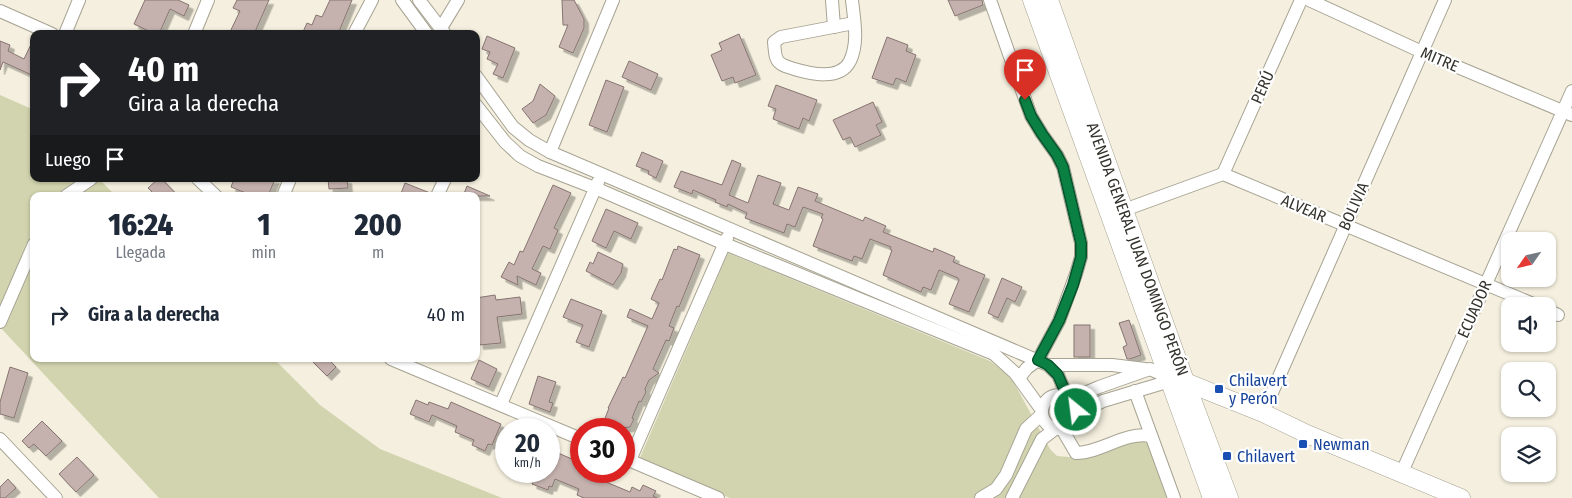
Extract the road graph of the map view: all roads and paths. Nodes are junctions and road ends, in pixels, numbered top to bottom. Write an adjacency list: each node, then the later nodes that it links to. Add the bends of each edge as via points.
1 (79, 0): 20 (street)
2 (208, 0): 21 (street)
3 (372, 0): 22 (street)
4 (402, 0): 23 (street)
5 (419, 0): 24 (street)
6 (458, 0): 25 (street)
7 (613, 0): 33 (street)
8 (832, 0): 18 (street)
9 (852, 0): 17 (street)
10 (990, 0): 50 (street, via 1031,116 1063,167 1081,243 1081,257 1073,285)
11 (1032, 0): 53 (main road, AVENIDA GENERAL JUAN DOMINGO PERÓN)
12 (1049, 0): 41 (main road, AVENIDA GENERAL JUAN DOMINGO PERÓN)
13 (1301, 0): 34 (street, PERÚ)
14 (1309, 0): 26 (street, MITRE)
15 (1445, 0): 26 (street, BOLIVIA)
16 (0, 11): 19 (street)
17 (854, 23): 18 (street); 18 (street, via 856,45 850,62 838,72 806,72 780,65 776,60 774,42 781,37)
18 (834, 27)
19 (43, 30)
20 (67, 30)
21 (196, 30)
22 (356, 30)
23 (424, 30)
24 (442, 30)
25 (443, 30)
26 (1422, 52): 31 (street, MITRE); 42 (street, BOLIVIA)
27 (480, 81): 29 (street)
28 (1572, 92): 31 (street, ECUADOR)
29 (498, 106): 30 (street); 33 (street, via 513,127)
30 (480, 113)
31 (1568, 114): 46 (street, ECUADOR)
32 (480, 116): 38 (street, via 520,156)
33 (550, 152): 35 (street)
34 (1223, 174): 41 (street); 42 (street, ALVEAR)
35 (601, 175): 38 (street); 43 (street)
36 (87, 182): 39 (street)
37 (201, 182): 40 (street)
38 (595, 188): 44 (street); 56 (street)
39 (72, 192)
40 (212, 192)
41 (1124, 210): 53 (main road, AVENIDA GENERAL JUAN DOMINGO PERÓN)
42 (1345, 224): 46 (street, ALVEAR); 58 (street, BOLIVIA)
43 (731, 230): 44 (street); 50 (street)
44 (725, 244): 52 (street, via 994,354); 64 (street)
45 (30, 253): 48 (street)
46 (1485, 284): 47 (street, ALVEAR); 66 (street, ECUADOR)
47 (1516, 297)
48 (0, 322)
49 (398, 362): 56 (street)
50 (1043, 363): 51 (street); 52 (street, via 1026,368); 55 (street, via 1058,375)
51 (1150, 369): 53 (street); 55 (street)
52 (1019, 378): 57 (street)
53 (1177, 379): 54 (street); 58 (main road); 73 (main road, AVENIDA GENERAL JUAN DOMINGO PERÓN); 74 (main road, AVENIDA GENERAL JUAN DOMINGO PERÓN)
54 (1135, 391): 59 (street, via 1103,401); 62 (street)
55 (1069, 398): 57 (street, via 1056,394 1051,396 1043,404); 59 (street, via 1075,406)
56 (501, 404): 61 (street)
57 (1041, 412): 60 (street, via 1046,424); 70 (street, via 1026,429 996,489)
58 (1263, 413): 66 (main road)
59 (1076, 415): 60 (street, via 1071,424)
60 (1059, 429): 62 (street, via 1079,454 1133,436); 71 (street, via 1042,439)
61 (570, 434)
62 (1151, 436): 72 (street)
63 (0, 439): 68 (street)
64 (635, 441)
65 (635, 462): 69 (street)
66 (1402, 472): 67 (main road)
67 (1458, 497)
68 (56, 498)
69 (718, 498)
70 (981, 498)
71 (1012, 498)
72 (1174, 498)
73 (1212, 498)
74 (1229, 498)

